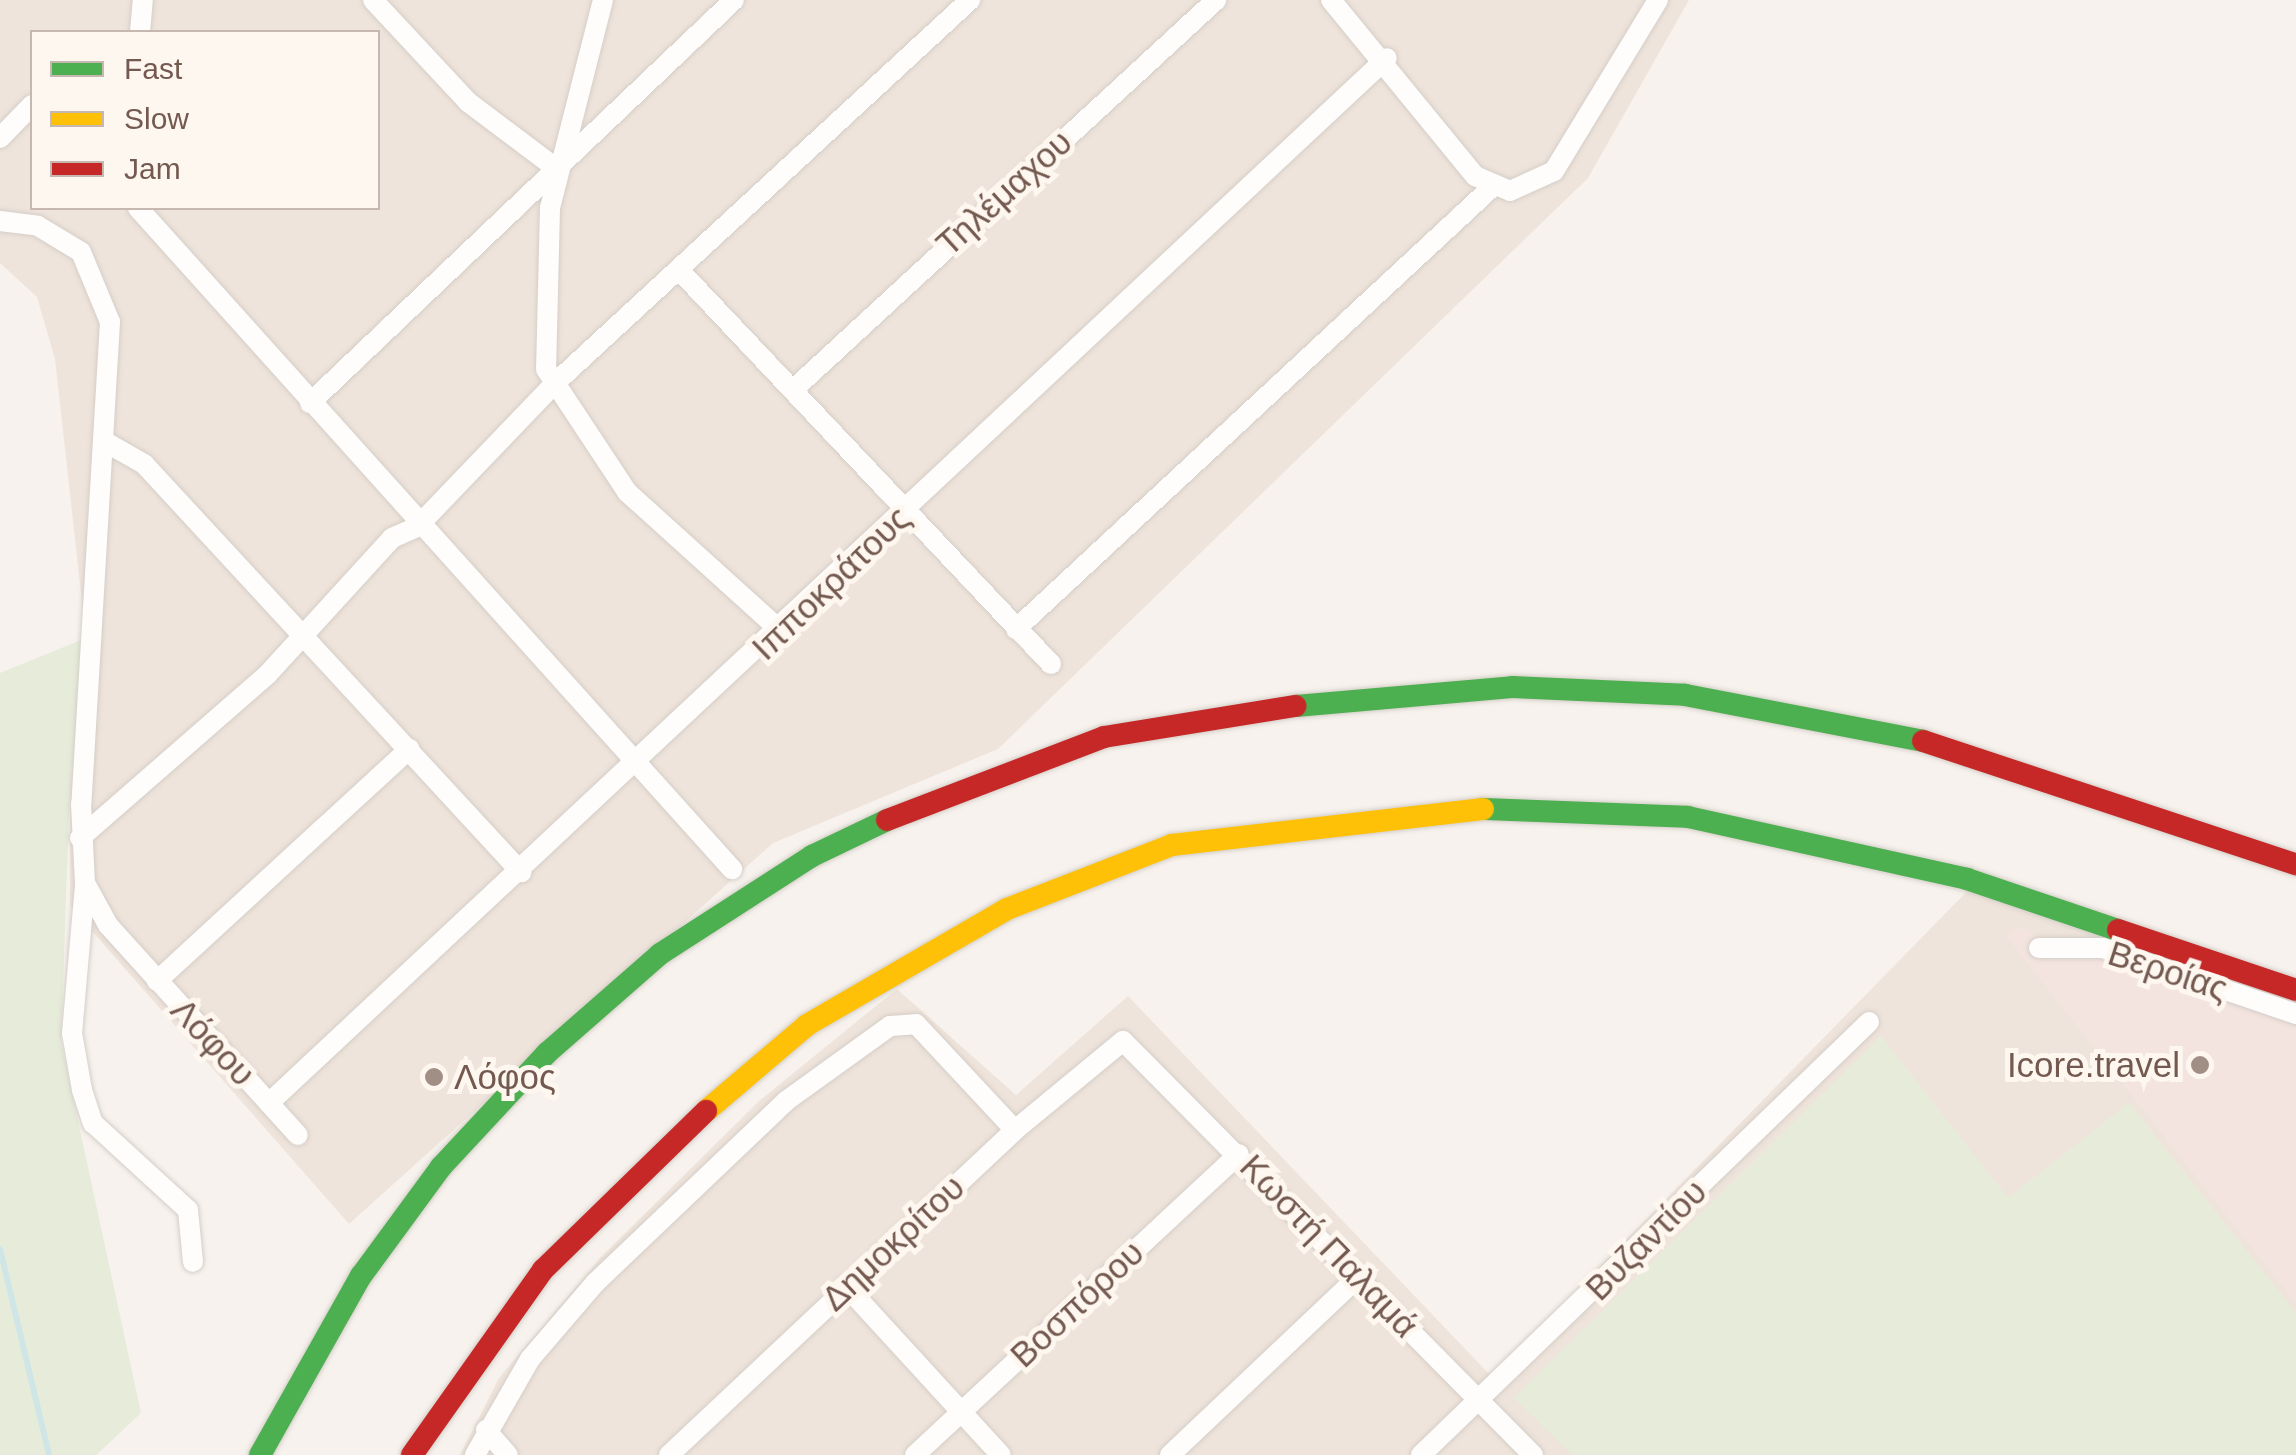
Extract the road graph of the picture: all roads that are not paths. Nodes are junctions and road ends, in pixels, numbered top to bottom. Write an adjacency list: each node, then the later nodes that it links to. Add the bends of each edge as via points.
1 (144, 0): 9 (street)
2 (373, 0): 13 (street, via 468,102)
3 (602, 0): 13 (street)
4 (734, 0): 13 (street)
5 (970, 0): 17 (street)
6 (1216, 0): 19 (street, Τηλέμαχου)
7 (1331, 0): 10 (street)
8 (1658, 0): 14 (street, via 1554,170 1530,188)
9 (140, 30)
10 (1387, 58): 14 (street); 22 (street, Ιπποκράτους, via 1159,277 1003,409)
11 (30, 107): 12 (street)
12 (0, 138)
13 (558, 169): 18 (street, via 544,262); 20 (street)
14 (1490, 189): 24 (street)
15 (140, 210): 20 (street)
16 (0, 222): 21 (street, via 60,236 96,273 110,322)
17 (681, 272): 18 (street); 19 (street)
18 (552, 385): 23 (street); 25 (street, via 627,492)
19 (794, 388): 22 (street)
20 (310, 404): 23 (street)
21 (107, 443): 26 (street, via 144,464); 30 (street)
22 (904, 512): 24 (street); 25 (street, Ιπποκράτους)
23 (418, 527): 26 (street, via 392,538); 29 (street)
24 (1016, 629): 27 (street)
25 (780, 631): 29 (street, Ιπποκράτους)
26 (302, 636): 28 (street); 30 (street)
27 (1051, 664)
28 (410, 750): 33 (street); 36 (street)
29 (636, 765): 32 (street); 33 (street, Ιπποκράτους)
30 (80, 838): 34 (street)
31 (2296, 864): 51 (highway, via 1944,746 1685,695 1512,687 1317,702 1104,736 953,789 812,856 660,954 547,1054 441,1167 361,1276)
32 (732, 869)
33 (521, 872): 41 (street, Ιπποκράτους)
34 (85, 883): 36 (street, Λόφου); 45 (street, via 72,1033 82,1090 93,1123 188,1210)
35 (2039, 948): 38 (street, Βεροίας, via 2103,948)
36 (157, 981): 41 (street, Λόφου)
37 (2296, 990): 52 (highway, via 1967,879 1688,817 1492,808 1172,846 1007,909 807,1025 667,1144 544,1270)
38 (2296, 1014)
39 (1869, 1022): 48 (street, Βυζαντίου)
40 (1123, 1041): 42 (street, Δημοκρίτου); 44 (street, Κωστή Παλαμά)
41 (269, 1103): 43 (street, Λόφου)
42 (1014, 1130): 47 (street, Δημοκρίτου); 50 (street, via 916,1024 896,1023 786,1101 662,1215 530,1359)
43 (298, 1135)
44 (1239, 1154): 46 (street, Κωστή Παλαμά); 49 (street, Βοσπόρου)
45 (193, 1262)
46 (1359, 1276): 48 (street, Κωστή Παλαμά); 58 (street)
47 (846, 1286): 49 (street); 55 (street, Δημοκρίτου)
48 (1481, 1401): 59 (street, Βυζαντίου); 60 (street, Κωστή Παλαμά)
49 (961, 1412): 56 (street, Βοσπόρου); 57 (street)
50 (486, 1430): 53 (street); 54 (street)
51 (260, 1455)
52 (412, 1455)
53 (475, 1455)
54 (508, 1455)
55 (669, 1455)
56 (915, 1455)
57 (1001, 1455)
58 (1170, 1455)
59 (1421, 1455)
60 (1532, 1455)

